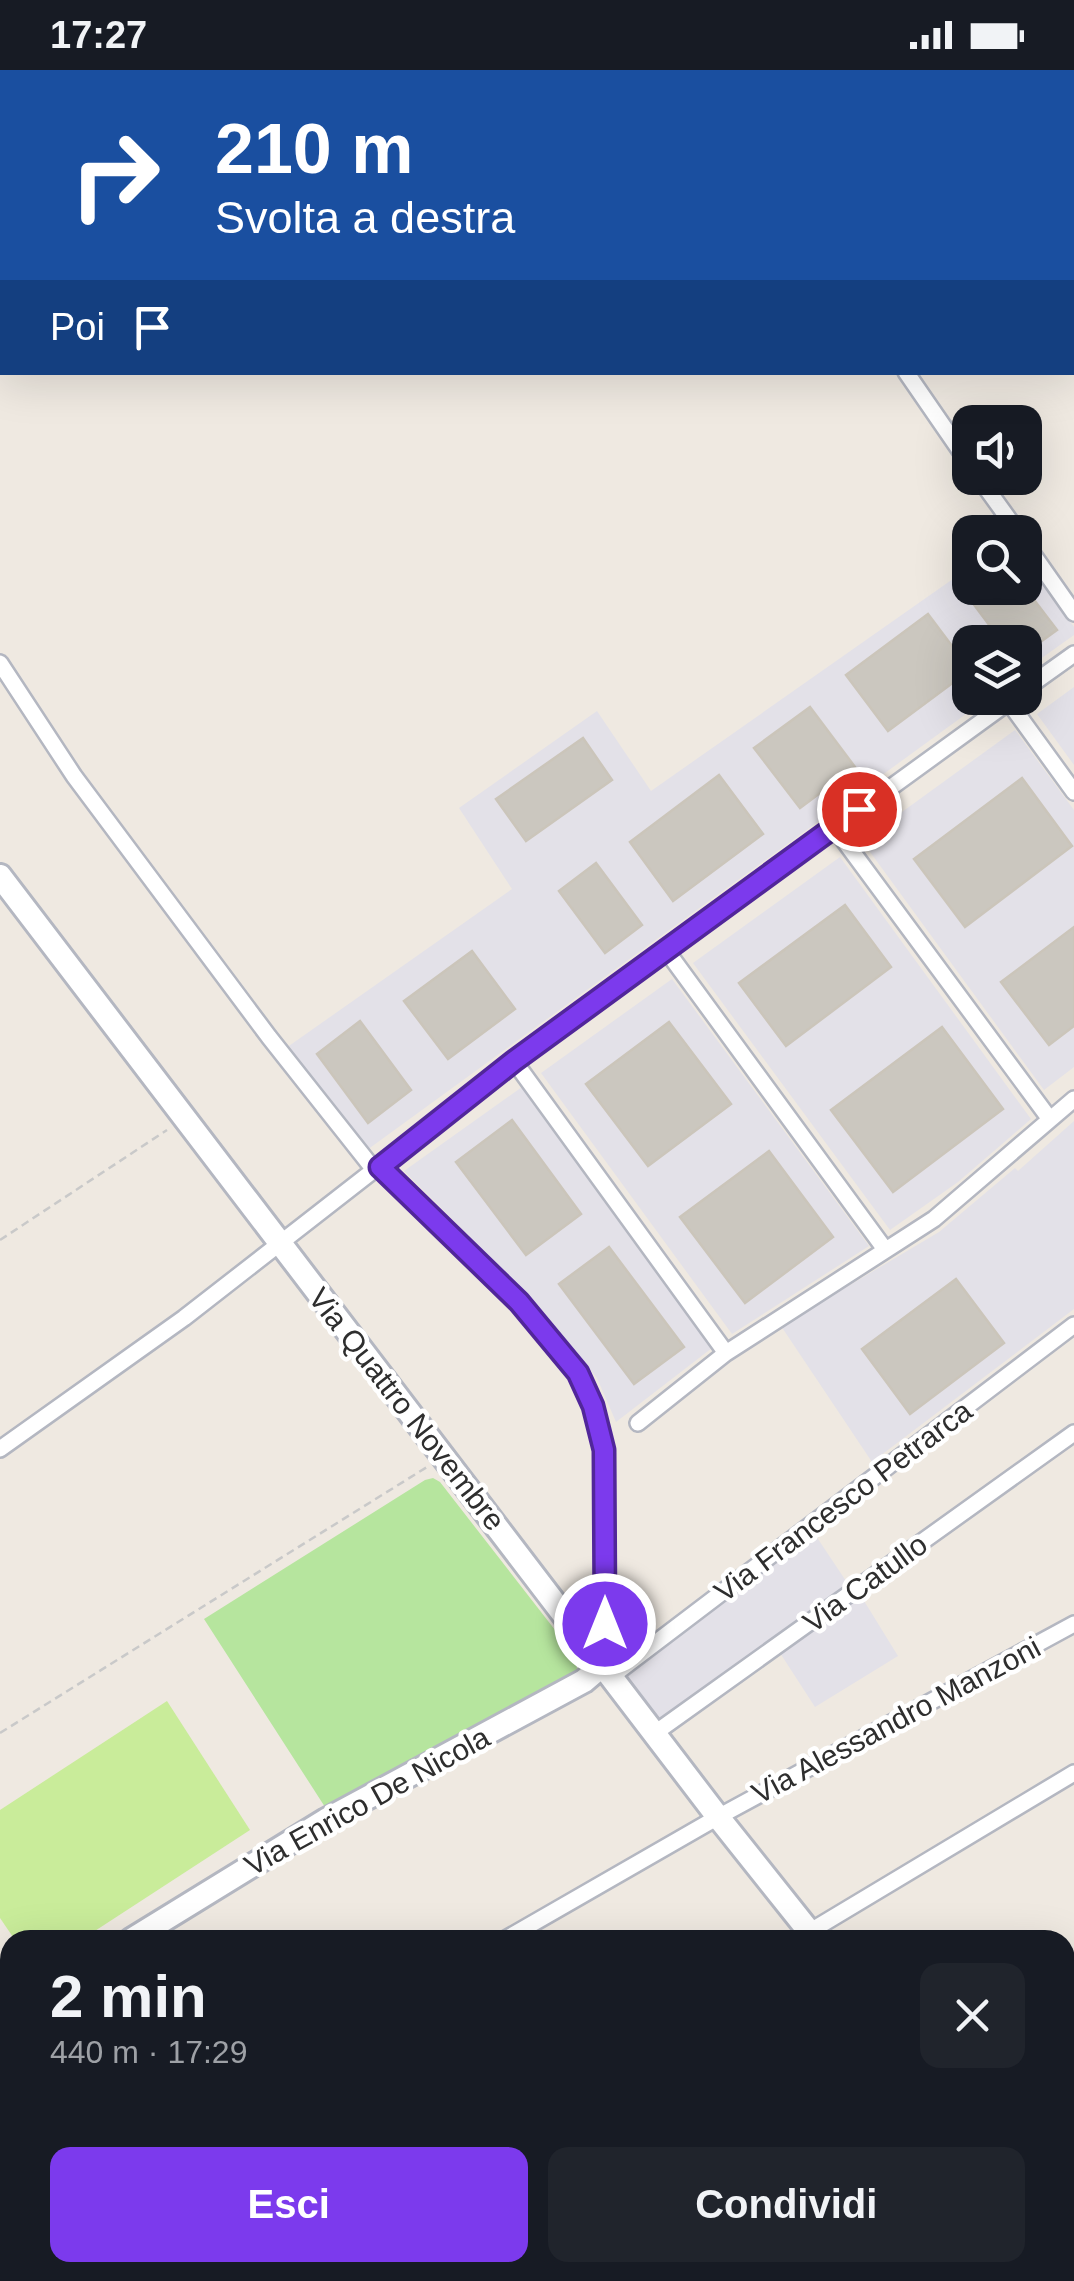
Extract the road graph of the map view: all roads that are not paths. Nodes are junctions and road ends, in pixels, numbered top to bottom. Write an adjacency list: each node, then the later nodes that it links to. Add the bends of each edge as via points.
1 (908, 375): 2 (street)
2 (952, 438)
3 (1042, 567): 4 (street)
4 (1074, 613)
5 (1074, 654): 7 (street)
6 (0, 663): 17 (street, via 74,776)
7 (1042, 678)
8 (990, 715): 11 (street)
9 (1021, 715): 10 (street)
10 (1074, 792)
11 (834, 827): 13 (street); 16 (street)
12 (0, 876): 18 (street, Via Quattro Novembre)
13 (666, 950): 14 (street); 19 (street)
14 (514, 1061): 17 (street); 21 (street)
15 (1074, 1099): 16 (street)
16 (1050, 1118): 19 (street, via 934,1219)
17 (377, 1169): 18 (street); 26 (street, via 505,1289 578,1373 604,1450)
18 (279, 1243): 24 (street); 26 (street, Via Quattro Novembre)
19 (884, 1248): 21 (street)
20 (1074, 1325): 26 (street, Via Francesco Petrarca)
21 (726, 1353): 22 (street)
22 (638, 1423)
23 (1074, 1433): 27 (street, Via Catullo)
24 (0, 1449)
25 (1074, 1624): 29 (street, Via Alessandro Manzoni)
26 (608, 1670): 27 (street, Via Quattro Novembre); 30 (street, Via Enrico De Nicola, via 326,1820)
27 (655, 1733): 29 (street, Via Quattro Novembre)
28 (1074, 1773): 33 (street)
29 (718, 1816): 31 (street, Via Alessandro Manzoni); 32 (street, Via Quattro Novembre)
30 (147, 1930)
31 (521, 1930)
32 (808, 1930)
33 (823, 1930)

